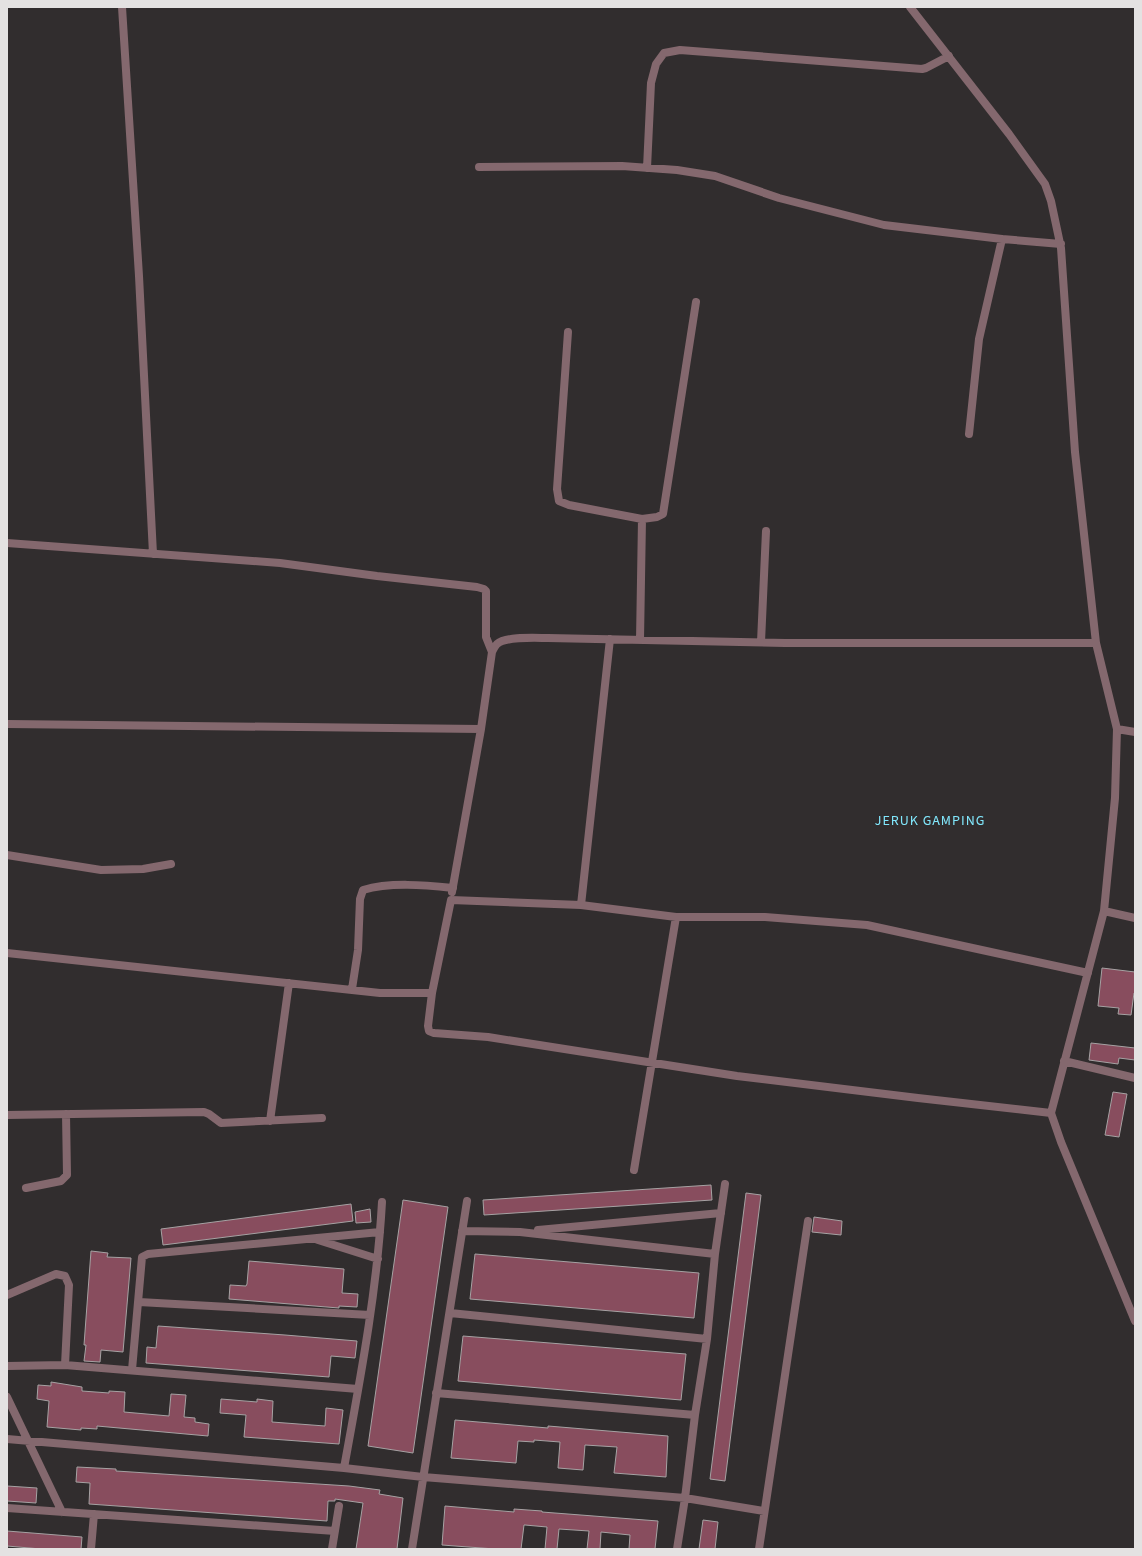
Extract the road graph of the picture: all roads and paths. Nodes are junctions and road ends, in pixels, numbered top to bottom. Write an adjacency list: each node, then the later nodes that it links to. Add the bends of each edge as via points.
1 (122, 7): 14 (street)
2 (910, 7): 3 (street)
3 (949, 56): 5 (street, via 922,70 680,50 664,53 656,64 651,83); 7 (street, via 1045,184 1052,201)
4 (479, 167): 5 (street)
5 (647, 168): 6 (street, via 715,176 779,198 884,225)
6 (1002, 239): 7 (street); 10 (street, via 979,339)
7 (1061, 244): 18 (street, via 1075,452)
8 (696, 302): 11 (street, via 663,514)
9 (568, 332): 11 (street, via 557,489 559,500 569,505)
10 (969, 434)
11 (642, 520): 16 (street)
12 (766, 531): 17 (street)
13 (7, 542): 14 (street)
14 (154, 554): 19 (street, via 280,563 484,588 487,598 486,637)
15 (610, 639): 16 (street); 19 (street, via 505,640); 28 (street)
16 (640, 640): 17 (street)
17 (761, 642): 18 (street)
18 (1096, 643): 22 (street)
19 (492, 652): 21 (street)
20 (7, 724): 21 (street)
21 (481, 729): 26 (street)
22 (1119, 729): 23 (street); 29 (street)
23 (1134, 732)
24 (7, 855): 25 (street, via 101,870 143,869)
25 (171, 864)
26 (453, 888): 27 (street); 35 (street, via 419,884 363,890)
27 (451, 900): 28 (street); 36 (street)
28 (580, 905): 30 (street)
29 (1105, 912): 31 (street); 33 (street)
30 (676, 917): 33 (street, via 765,917 867,926); 38 (street)
31 (1135, 918)
32 (7, 953): 34 (street)
33 (1088, 973): 37 (street)
34 (289, 983): 35 (street); 44 (street)
35 (352, 989): 36 (street)
36 (432, 993): 38 (street, via 428,1026 429,1031 434,1033 488,1037)
37 (1067, 1062): 39 (street); 40 (street)
38 (652, 1063): 40 (street, via 753,1078); 45 (street)
39 (1135, 1078)
40 (1051, 1112): 62 (street)
41 (66, 1114): 42 (street); 44 (street, via 204,1112 221,1123); 47 (street, via 67,1175 61,1181)
42 (7, 1115)
43 (322, 1118): 44 (street)
44 (270, 1122)
45 (634, 1170)
46 (725, 1184): 50 (street)
47 (26, 1188)
48 (382, 1202): 52 (street)
49 (467, 1202): 53 (street)
50 (721, 1214): 54 (street); 56 (street)
51 (808, 1222): 78 (street)
52 (380, 1232): 55 (street); 57 (street)
53 (462, 1232): 54 (street); 60 (street)
54 (520, 1232): 56 (street)
55 (314, 1239): 57 (street); 59 (street, via 148,1254 142,1257 140,1263)
56 (716, 1254): 63 (street)
57 (378, 1259): 61 (street)
58 (7, 1295): 64 (street, via 56,1274 65,1276 69,1286)
59 (139, 1302): 61 (street); 66 (street)
60 (450, 1313): 63 (street); 68 (street)
61 (370, 1315): 67 (street)
62 (1135, 1321)
63 (707, 1339): 70 (street)
64 (65, 1365): 65 (street); 66 (street)
65 (7, 1366)
66 (132, 1370): 67 (street)
67 (358, 1389): 73 (street)
68 (436, 1393): 70 (street); 74 (street)
69 (7, 1397): 72 (street)
70 (695, 1414): 75 (street)
71 (7, 1439): 72 (street)
72 (27, 1440): 73 (street); 79 (street)
73 (344, 1468): 74 (street)
74 (423, 1477): 75 (street); 84 (street)
75 (685, 1498): 78 (street); 85 (street)
76 (339, 1506): 81 (street)
77 (7, 1508): 79 (street)
78 (764, 1511): 86 (street)
79 (62, 1512): 80 (street)
80 (94, 1514): 81 (street); 82 (street)
81 (335, 1531): 83 (street)
82 (91, 1549)
83 (332, 1549)
84 (412, 1549)
85 (677, 1549)
86 (759, 1549)

